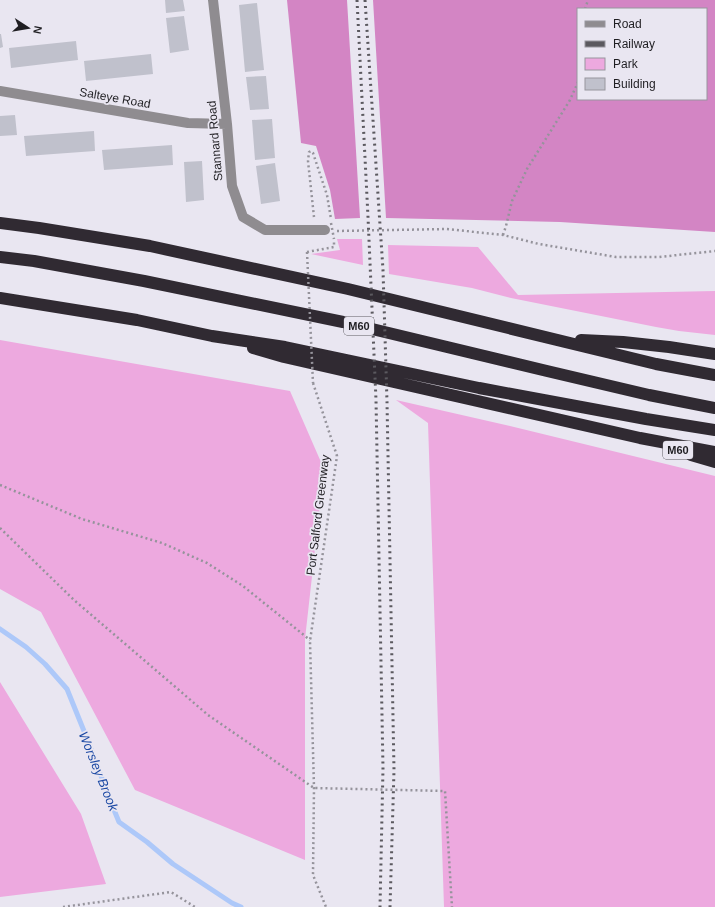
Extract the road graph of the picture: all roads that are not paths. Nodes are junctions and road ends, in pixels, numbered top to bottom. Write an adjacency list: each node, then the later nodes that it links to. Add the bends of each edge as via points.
1 (214, 0): 3 (street, Stannard Road)
2 (0, 91): 3 (street, Salteye Road, via 188,123)
3 (227, 124): 5 (street, Stannard Road, via 232,186 243,217 265,230)
4 (0, 223): 9 (highway, via 150,246 348,289)
5 (324, 228)
6 (0, 257): 12 (highway, M60, via 144,280 343,322 649,395)
7 (0, 298): 8 (highway, M60, via 136,320)
8 (212, 336): 13 (highway, M60, via 285,347 479,388); 14 (highway, M60, via 284,357)
9 (552, 338): 10 (highway, via 623,342); 11 (highway, via 656,364)
10 (715, 354)
11 (715, 375)
12 (715, 408)
13 (715, 430)
14 (640, 438): 15 (highway, M60); 16 (highway, M60)
15 (715, 452)
16 (715, 462)

